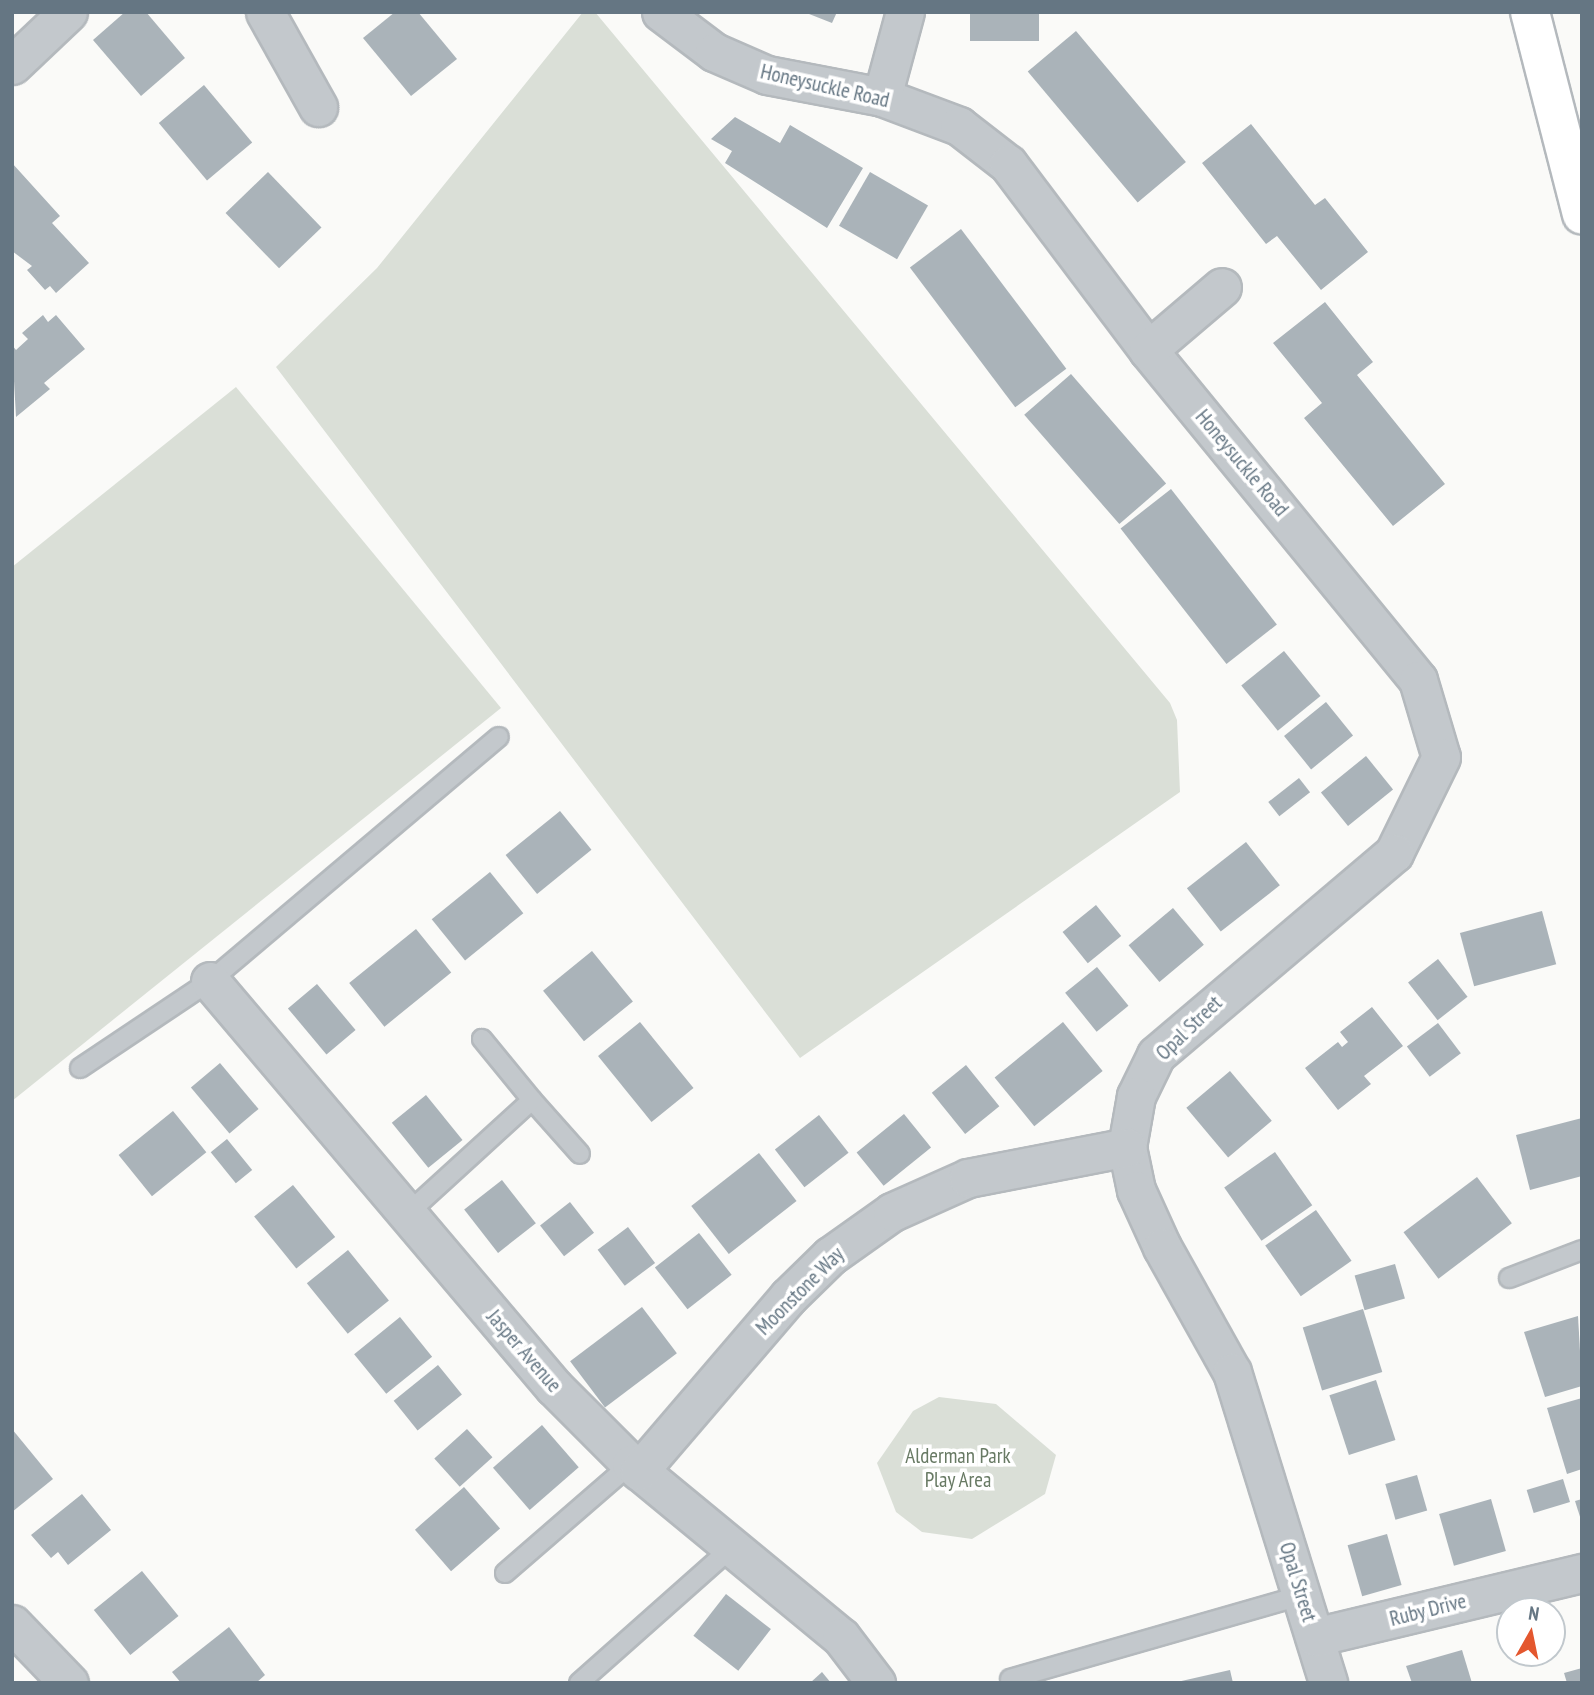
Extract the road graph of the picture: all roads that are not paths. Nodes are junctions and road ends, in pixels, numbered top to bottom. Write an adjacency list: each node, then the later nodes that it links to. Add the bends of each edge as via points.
1 (68, 12): 6 (street)
2 (265, 12): 8 (street)
3 (661, 12): 7 (street, Honeysuckle Road, via 714,52 767,75)
4 (905, 12): 7 (street)
5 (1530, 12): 9 (highway)
6 (12, 65)
7 (881, 97): 11 (street, Honeysuckle Road, via 959,126 1009,164)
8 (318, 107)
9 (1582, 214)
10 (1222, 287): 11 (street)
11 (1148, 350): 12 (street, Honeysuckle Road)
12 (1336, 577): 18 (street, Opal Street, via 1418,680 1440,757 1394,853 1156,1055 1136,1096)
13 (499, 737): 14 (lane)
14 (211, 981): 16 (lane); 20 (street, Jasper Avenue)
15 (482, 1039): 17 (lane)
16 (80, 1068)
17 (532, 1100): 19 (lane); 20 (lane)
18 (1128, 1147): 23 (street, Moonstone Way, via 980,1175 892,1212 830,1256 788,1297); 27 (street, Opal Street, via 1136,1189 1162,1247 1232,1372)
19 (580, 1154)
20 (407, 1214): 23 (street, Jasper Avenue, via 554,1387)
21 (1582, 1250): 22 (lane)
22 (1509, 1278)
23 (635, 1468): 24 (street, Jasper Avenue); 25 (lane)
24 (732, 1547): 32 (lane); 33 (street, Jasper Avenue, via 841,1637)
25 (505, 1573)
26 (1582, 1573): 29 (street, Ruby Drive)
27 (1302, 1595): 29 (street, Opal Street); 30 (lane)
28 (12, 1625): 31 (street)
29 (1315, 1637): 34 (street, Opal Street)
30 (1010, 1679)
31 (69, 1683)
32 (579, 1683)
33 (876, 1683)
34 (1328, 1683)

